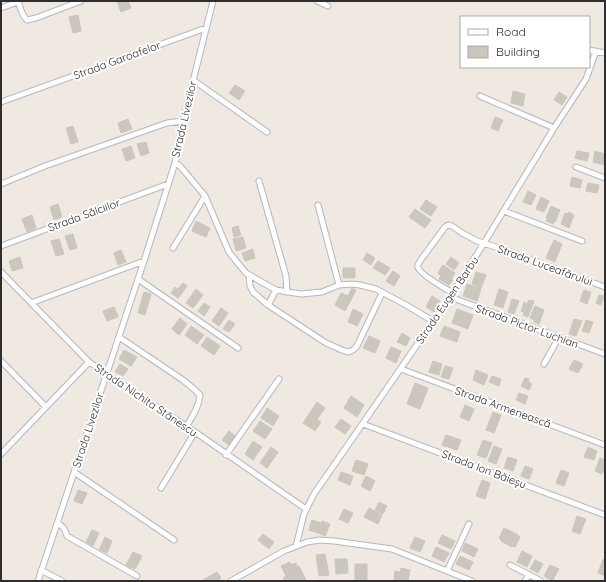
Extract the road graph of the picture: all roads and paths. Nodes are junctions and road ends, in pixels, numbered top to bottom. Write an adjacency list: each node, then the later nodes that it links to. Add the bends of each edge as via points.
1 (18, 1): 2 (street, via 27,20); 6 (street)
2 (81, 1)
3 (213, 1): 7 (street)
4 (317, 1): 5 (street)
5 (328, 6)
6 (1, 8)
7 (206, 28): 13 (street, Strada Livezilor); 15 (street, Strada Garoafelor)
8 (590, 50): 9 (street)
9 (596, 51): 10 (street); 11 (street, Strada Eugen Barbu)
10 (605, 53)
11 (590, 68)
12 (590, 68): 17 (street, Strada Eugen Barbu, via 586,79)
13 (193, 80): 16 (street, Strada Livezilor); 18 (street)
14 (480, 96): 17 (street)
15 (1, 102)
16 (183, 121): 19 (street, Strada Livezilor); 23 (street, via 167,123)
17 (554, 128): 27 (street, Strada Eugen Barbu)
18 (267, 132)
19 (175, 163): 24 (street, Strada Livezilor); 25 (street)
20 (576, 167): 21 (street)
21 (605, 178)
22 (260, 181): 39 (street, via 286,276)
23 (1, 184)
24 (168, 184): 30 (street, Strada Sălciilor); 32 (street, Strada Livezilor)
25 (205, 196): 31 (street); 34 (street, via 229,252)
26 (318, 205): 36 (street)
27 (504, 211): 28 (street); 29 (street, Strada Eugen Barbu)
28 (582, 241)
29 (484, 243): 37 (street, Strada Luceafărului); 41 (street, Strada Eugen Barbu); 41 (street, Strada Luceafărului, via 448,224 418,264 419,270)
30 (1, 246)
31 (173, 248)
32 (144, 261): 35 (street, Strada Livezilor); 42 (street)
33 (1, 272): 42 (street, Strada Nichita Stănescu)
34 (249, 275): 38 (street); 43 (street, via 253,292)
35 (138, 279): 45 (street, Strada Livezilor); 47 (street)
36 (339, 285): 39 (street, via 322,292); 40 (street, via 360,285)
37 (605, 287)
38 (276, 290): 39 (street); 43 (street)
39 (287, 292)
40 (382, 293): 43 (street, via 357,346 348,352 326,343); 44 (street)
41 (451, 295): 44 (street, Strada Eugen Barbu); 46 (street, Strada Pictor Luchian)
42 (31, 303): 50 (street, Strada Nichita Stănescu)
43 (268, 304)
44 (433, 321): 52 (street, Strada Eugen Barbu)
45 (119, 337): 53 (street, Strada Livezilor); 57 (street, via 183,380 200,395)
46 (559, 337): 48 (street, Strada Pictor Luchian); 51 (street)
47 (238, 348)
48 (605, 354)
49 (1, 361): 55 (street)
50 (89, 362): 53 (street, Strada Nichita Stănescu); 55 (street)
51 (544, 364)
52 (400, 369): 56 (street, Strada Eugen Barbu); 59 (street, Strada Armenească)
53 (107, 374): 57 (street, Strada Nichita Stănescu); 62 (street, Strada Livezilor)
54 (279, 379): 61 (street)
55 (46, 408): 60 (street)
56 (363, 424): 64 (street, Strada Eugen Barbu); 65 (street, Strada Ion Băieșu)
57 (186, 427): 58 (street, Strada Nichita Stănescu)
58 (195, 432): 61 (street, Strada Nichita Stănescu); 63 (street)
59 (605, 445)
60 (1, 454)
61 (226, 455): 64 (street, Strada Nichita Stănescu)
62 (74, 472): 66 (street, Strada Livezilor); 68 (street)
63 (161, 488)
64 (306, 509): 69 (street, Strada Eugen Barbu)
65 (605, 515)
66 (57, 523): 71 (street, Strada Livezilor); 74 (street, via 65,529 67,536)
67 (469, 524): 72 (street)
68 (174, 540)
69 (296, 546): 72 (street, via 320,540 392,550); 77 (street)
70 (510, 565): 73 (street)
71 (41, 570): 75 (street, Strada Livezilor); 76 (street)
72 (447, 571): 78 (street)
73 (528, 575): 79 (street); 80 (street)
74 (137, 576)
75 (38, 581)
76 (62, 581)
77 (231, 581)
78 (472, 581)
79 (525, 581)
80 (541, 581)

